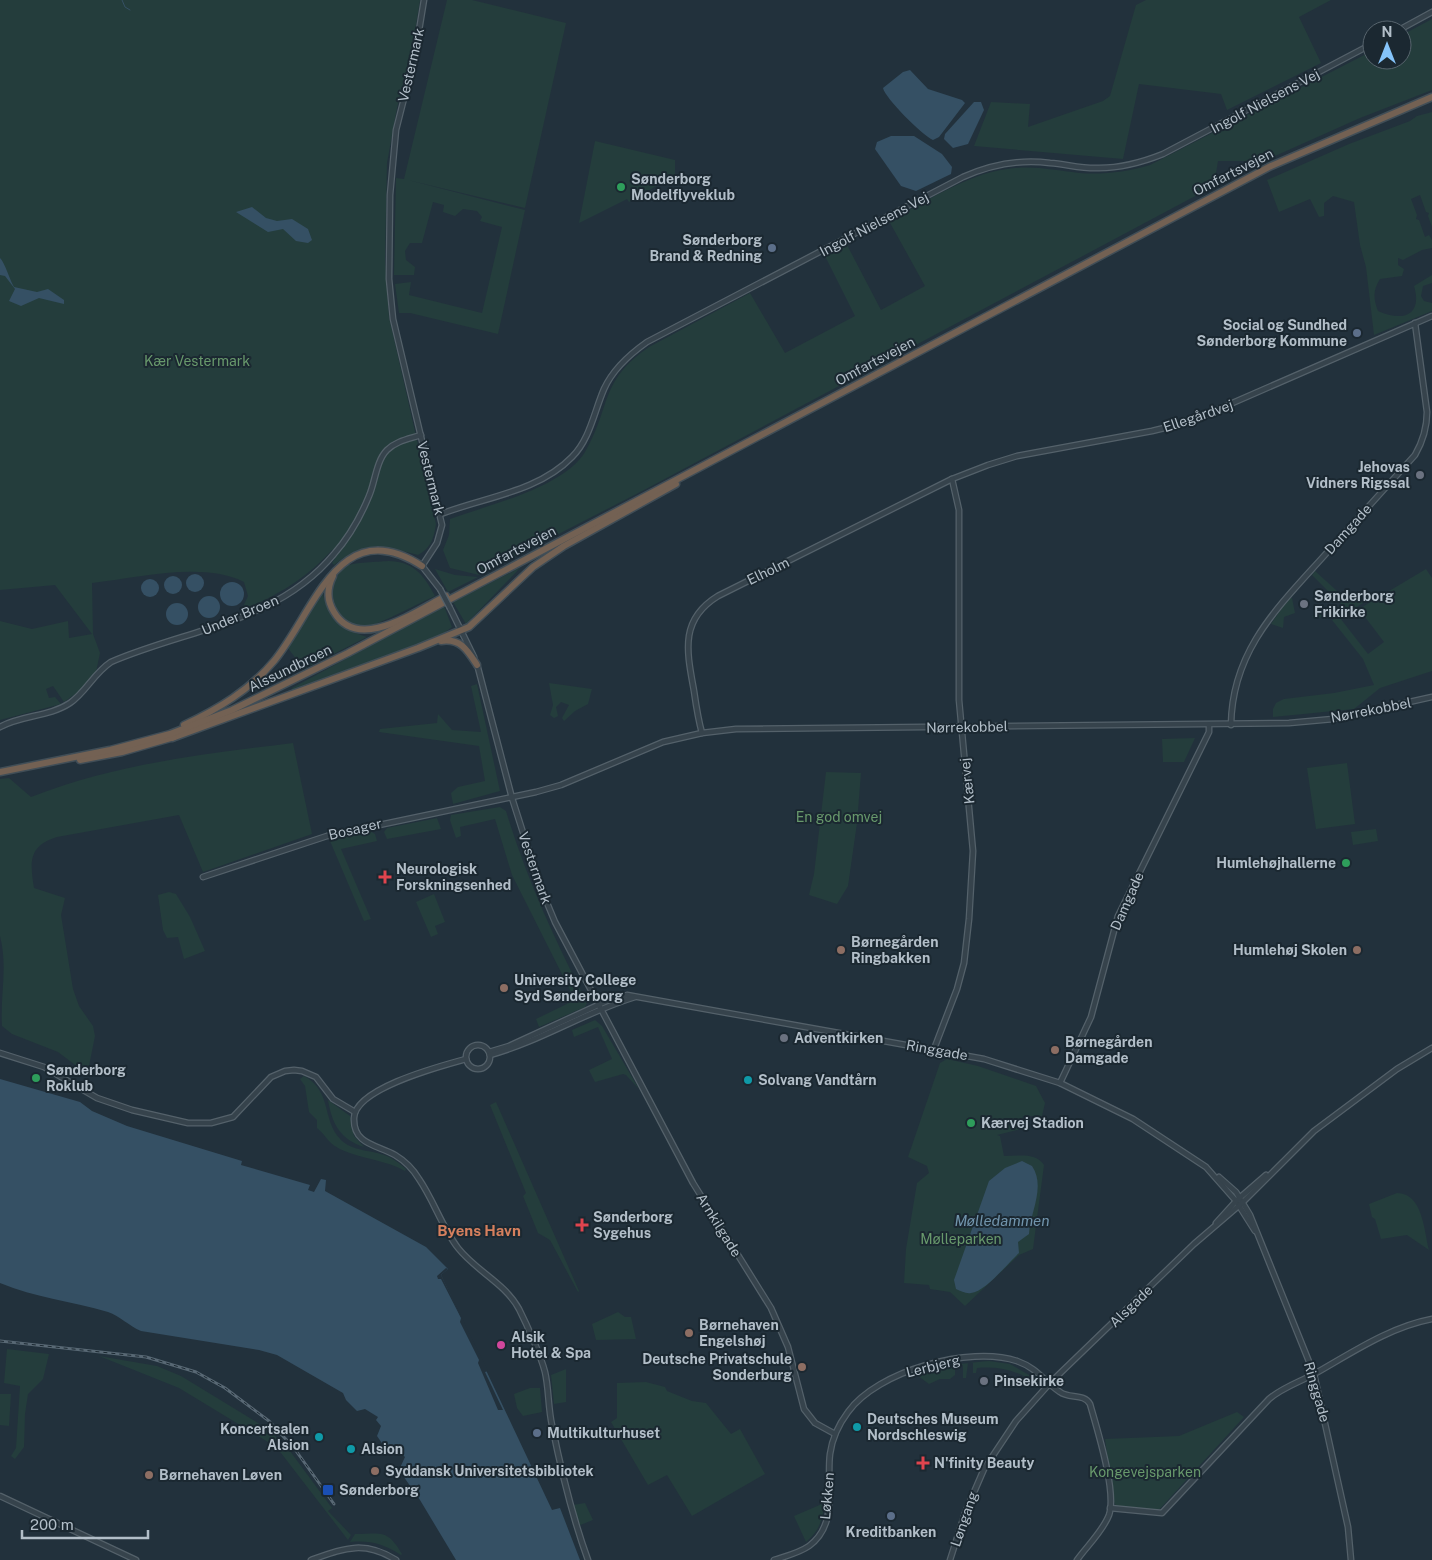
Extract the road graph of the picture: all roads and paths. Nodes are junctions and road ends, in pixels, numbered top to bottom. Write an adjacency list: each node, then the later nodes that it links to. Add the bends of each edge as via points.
1 (424, 0): 10 (street, Vestermark, via 415,55 396,130 390,195 388,279 393,319)
2 (1432, 12): 3 (street)
3 (1412, 23)
4 (1362, 49): 13 (street, Ingolf Nielsens Vej, via 1148,160 1100,168 1019,162 963,177 647,342 633,352 612,376 581,445 555,473 535,483)
5 (1432, 98): 7 (highway, Omfartsvejen)
6 (1432, 103): 7 (highway, Omfartsvejen)
7 (1419, 105): 11 (highway, Omfartsvejen, via 1361,126 1271,166)
8 (1432, 316): 9 (street, Ellegårdvej)
9 (1416, 323): 12 (street, Ellegårdvej, via 1189,422 1017,456); 23 (street, Damgade, via 1427,412 1421,445 1266,623 1238,674 1233,689)
10 (421, 435): 13 (street, Vestermark); 24 (street, Under Broen, via 398,443 385,452 370,496 346,539 322,567 289,594 231,622 111,662 99,670 70,703)
11 (728, 452): 16 (highway, Omfartsvejen); 17 (highway, via 546,558)
12 (952, 479): 25 (street, Kærvej, via 959,510 958,689); 26 (street, Elholm, via 704,606 689,630 687,647)
13 (441, 514): 15 (street, Vestermark, via 442,533)
14 (342, 564): 15 (highway, via 366,552 386,550 408,556); 16 (highway, via 332,578 329,602 342,622 365,631 380,628); 28 (highway, via 326,580 274,661 239,694 180,727)
15 (422, 566): 17 (street, Vestermark, bridge, via 440,589)
16 (486, 580): 19 (highway, Omfartsvejen)
17 (462, 630): 18 (highway); 20 (street, Vestermark)
18 (418, 648): 20 (highway, via 443,641 457,642 465,647); 27 (highway)
19 (348, 653): 27 (highway, Alssundbroen, via 246,708); 28 (highway, Alssundbroen, via 232,710 170,734)
20 (477, 665): 32 (street, Vestermark)
21 (1432, 698): 23 (street, Nørrekobbel, via 1333,719)
22 (1209, 725): 23 (street, Nørrekobbel); 25 (street, Nørrekobbel); 40 (street, Damgade, via 1209,732 1118,916 1091,1017)
23 (1231, 725)
24 (0, 727)
25 (961, 727): 26 (street, Nørrekobbel, via 736,729); 36 (street, Kærvej, via 972,841 970,919 959,982)
26 (702, 733): 32 (street, Nørrekobbel, via 645,748 561,785)
27 (172, 738): 29 (highway, Alssundbroen, via 122,752)
28 (110, 750): 29 (highway, Alssundbroen)
29 (38, 766): 30 (highway, Alssundbroen); 31 (highway, Alssundbroen)
30 (0, 772)
31 (0, 776)
32 (512, 798): 33 (street, Bosager, via 327,836); 34 (street, Vestermark, via 555,922)
33 (202, 877)
34 (601, 1007): 36 (street, Ringgade, via 620,996 636,996); 38 (street, Ringgade); 49 (street, Arnkilgade, via 693,1183 782,1331 804,1409 815,1423)
35 (1432, 1048): 42 (street, Alsgade, via 1336,1112)
36 (934, 1050): 40 (street, Ringgade, via 984,1059)
37 (0, 1053): 41 (street, via 44,1067 105,1101 188,1123 211,1123 232,1117 271,1078 294,1070 316,1077 333,1099)
38 (490, 1053): 39 (street, via 480,1045 473,1046 467,1051); 39 (street, via 489,1063 480,1069 470,1066)
39 (466, 1059): 41 (street, via 420,1073 372,1094 363,1099)
40 (1060, 1083): 43 (street, Ringgade, via 1133,1119 1181,1149 1226,1182)
41 (355, 1112): 55 (street, via 356,1129 361,1139 393,1153 409,1166 458,1248 502,1287 520,1310 545,1371 556,1445 573,1518)
42 (1272, 1171): 43 (street, Alsgade); 44 (street, Alsgade)
43 (1238, 1199): 44 (street, Ringgade); 45 (street, Alsgade)
44 (1241, 1204): 45 (street, Alsgade); 47 (street, Ringgade)
45 (1210, 1230): 48 (street, Alsgade)
46 (1432, 1319): 47 (street, via 1358,1347)
47 (1314, 1374): 51 (street, via 1282,1388 1268,1399 1162,1513); 59 (street, Ringgade, via 1348,1526)
48 (1050, 1382): 49 (street, Lerbjerg, via 1026,1365 1000,1357 968,1358 919,1368 890,1378 858,1399); 51 (street, Lerbjerg, via 1062,1394 1088,1400 1107,1471); 57 (street, Løngang, via 1016,1421 984,1469)
49 (835, 1434): 56 (street, Løkken, via 829,1462 828,1514 822,1532 809,1546)
50 (0, 1496): 52 (street)
51 (1110, 1508): 58 (street, via 1106,1520)
52 (136, 1560)
53 (311, 1560): 54 (street, via 359,1547 375,1549)
54 (396, 1560)
55 (588, 1560)
56 (774, 1560)
57 (950, 1560)
58 (1077, 1560)
59 (1351, 1560)

